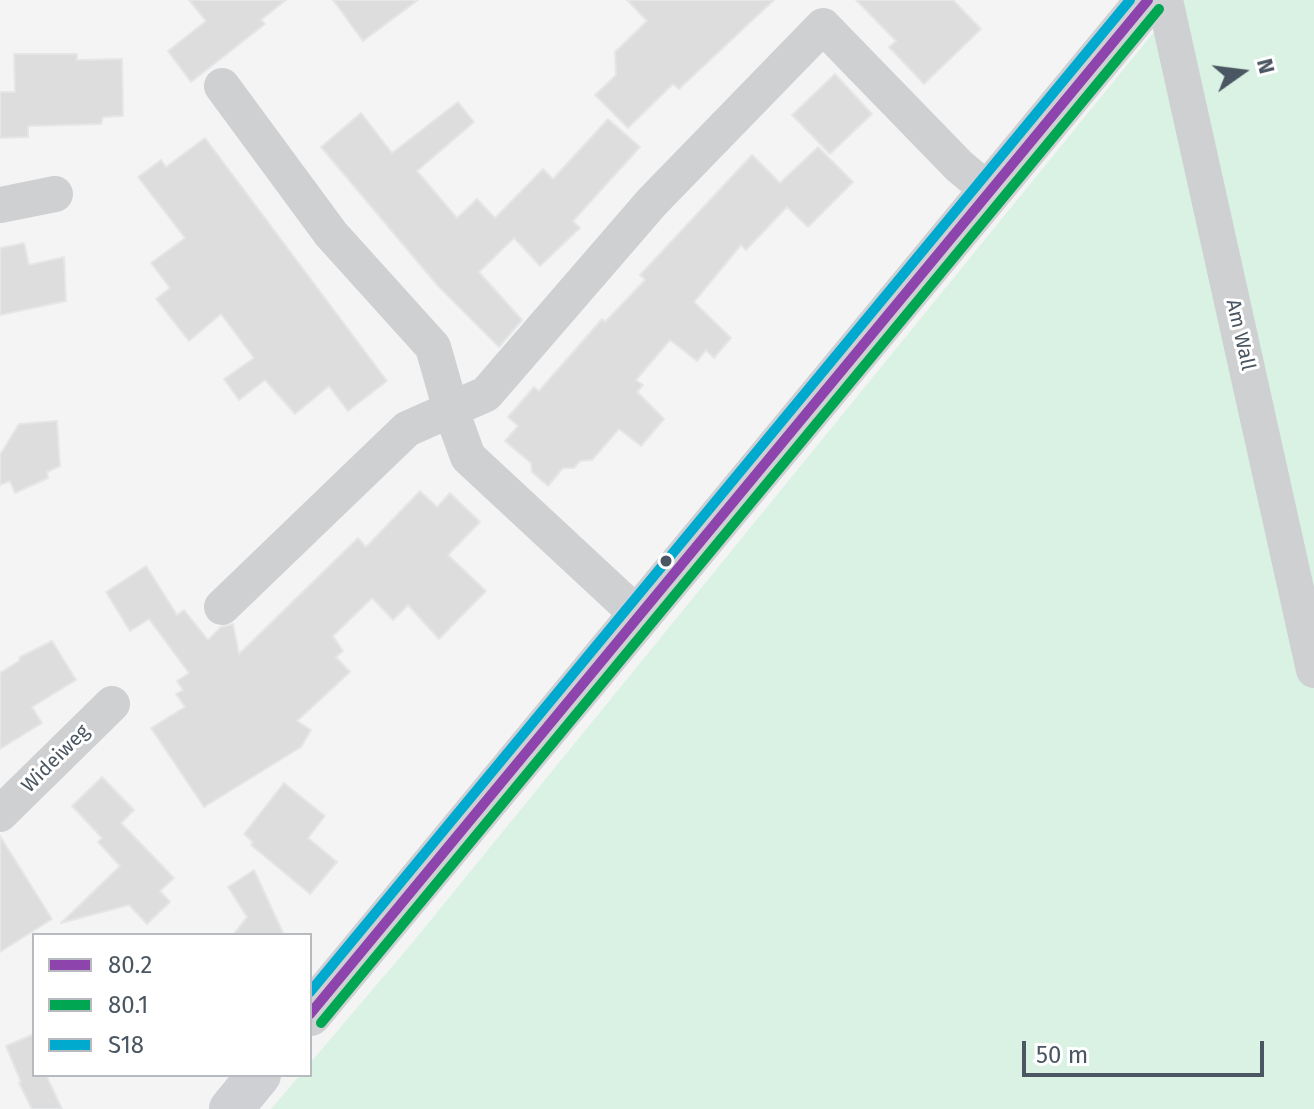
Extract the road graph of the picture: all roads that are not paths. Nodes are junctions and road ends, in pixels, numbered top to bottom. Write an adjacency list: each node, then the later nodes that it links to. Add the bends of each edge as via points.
1 (1148, 0): 4 (main road)
2 (1165, 0): 10 (street, Am Wall)
3 (222, 86): 7 (street, via 331,234 433,347)
4 (990, 192): 7 (street, via 823,26 652,202 486,394); 9 (main road)
5 (55, 194): 6 (street)
6 (0, 205)
7 (451, 410): 8 (street, via 407,429); 9 (street, via 468,457)
8 (222, 607)
9 (639, 616): 13 (main road)
10 (1314, 670)
11 (112, 704): 12 (street, Wideiweg)
12 (0, 814)
13 (312, 1012)
14 (257, 1077): 15 (main road)
15 (231, 1109)

